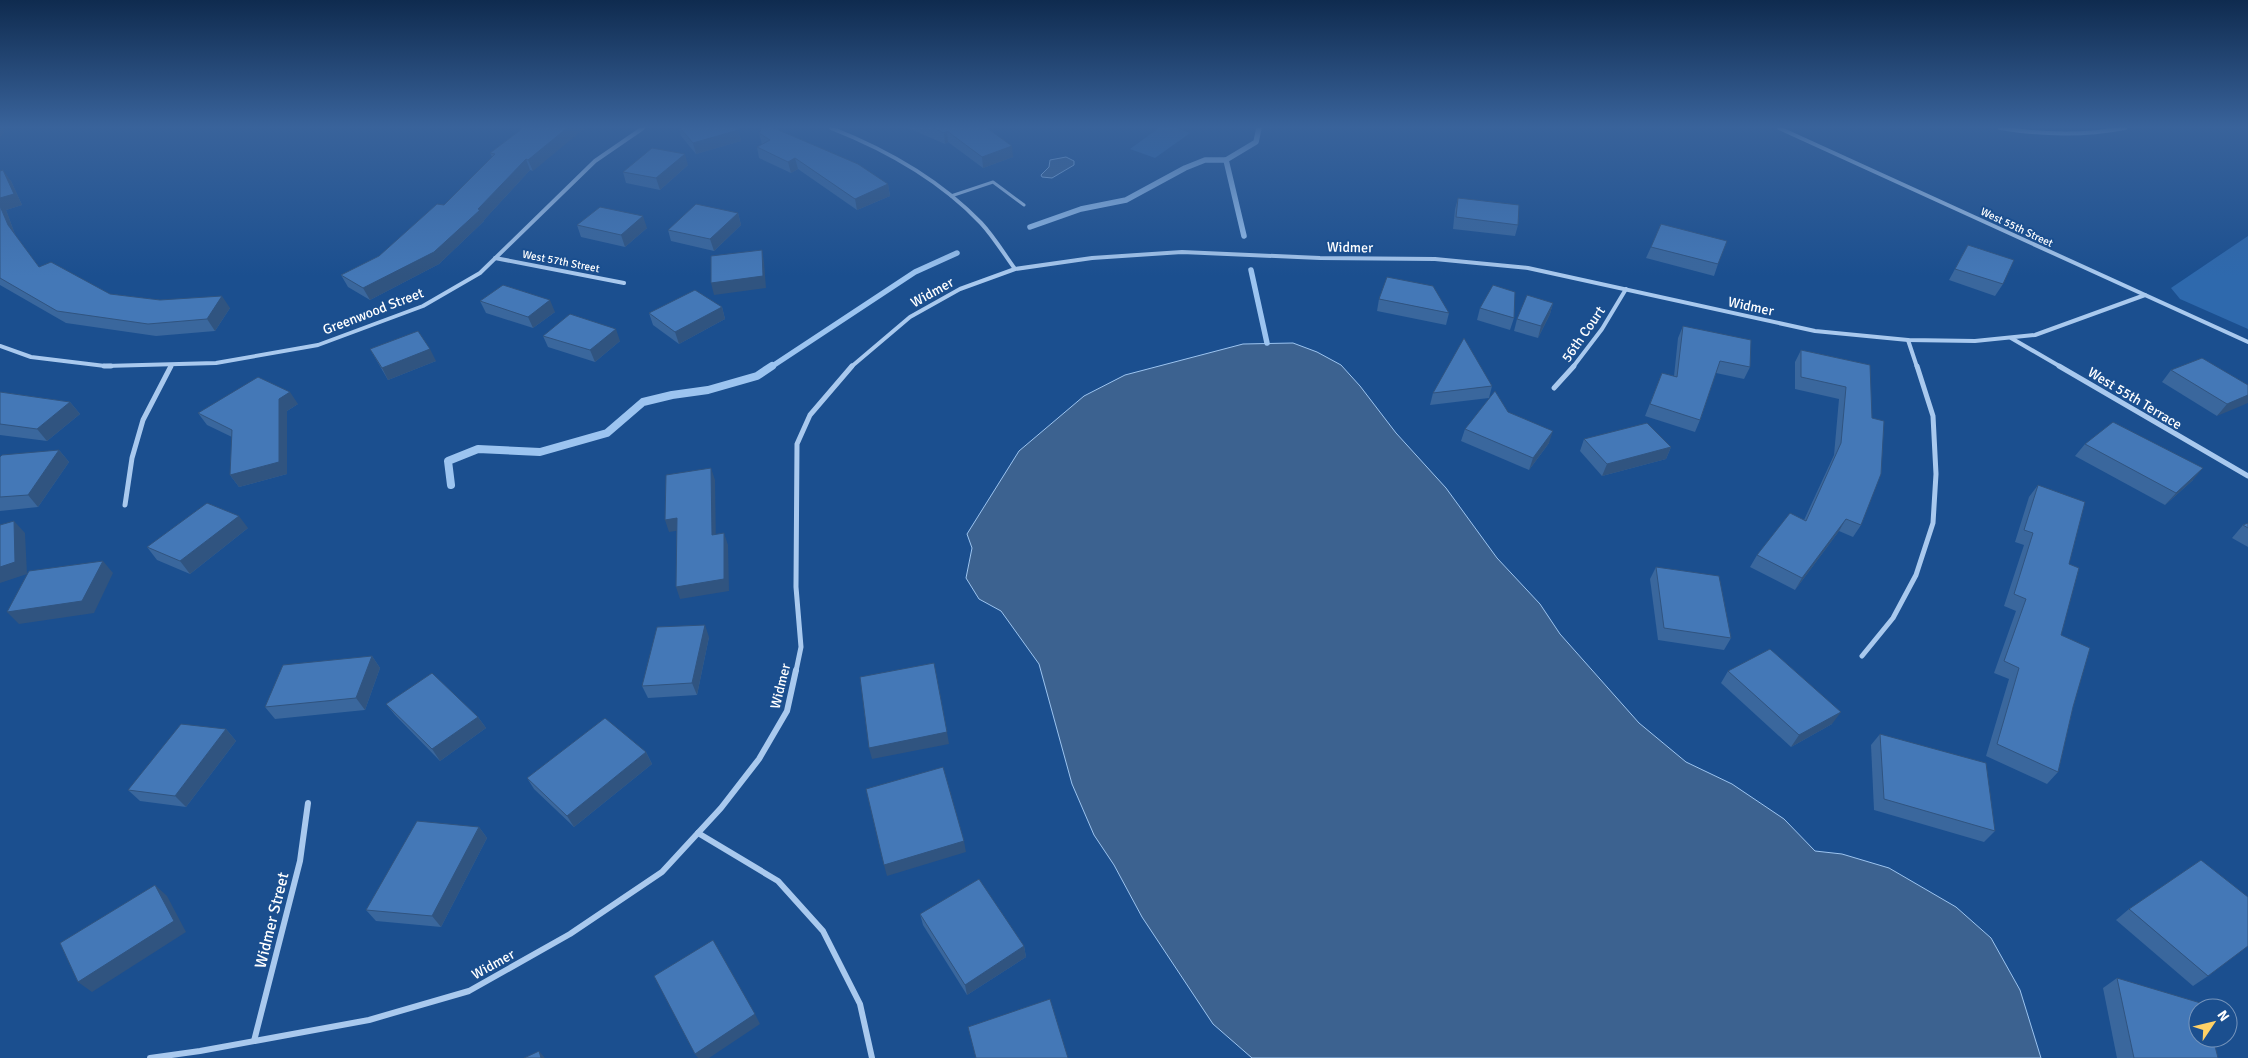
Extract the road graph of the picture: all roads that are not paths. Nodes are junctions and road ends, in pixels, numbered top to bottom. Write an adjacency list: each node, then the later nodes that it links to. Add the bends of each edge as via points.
1 (578, 177): 6 (street, Greenwood Street)
2 (928, 177): 4 (street)
3 (1887, 177): 10 (street, West 55th Street)
4 (951, 196): 5 (lane, via 993,182); 7 (street, via 983,225)
5 (1024, 205)
6 (495, 258): 8 (street, West 57th Street); 15 (street, Greenwood Street, via 480,273 423,306 318,345 216,363)
7 (1015, 269): 9 (street, Widmer, via 1092,258 1182,252 1434,259 1528,268); 21 (street, Widmer, via 960,289 910,317 854,362 810,415 796,453 796,587 801,647 787,711 759,759)
8 (624, 283)
9 (1626, 289): 12 (street, Widmer, via 1815,331); 16 (street, 56th Court, via 1577,366)
10 (2145, 295): 11 (street, Widmer, via 2036,335); 13 (street, West 55th Street)
11 (2011, 338): 12 (street, Widmer); 17 (street, West 55th Terrace)
12 (1908, 340): 19 (street, via 1933,416 1936,474 1933,523 1916,575 1898,609)
13 (2248, 342)
14 (0, 346): 15 (street, Greenwood Street, via 31,357 105,366)
15 (171, 365): 18 (street, via 143,420 132,458)
16 (1554, 388)
17 (2248, 476)
18 (125, 505)
19 (1862, 656)
20 (308, 803): 22 (street, Widmer Street, via 300,862)
21 (698, 833): 22 (street, Widmer, via 662,872 570,934 469,991 369,1020); 24 (street, via 778,881 823,931 860,1004)
22 (254, 1041): 23 (street, Widmer)
23 (150, 1058)
24 (872, 1058)

